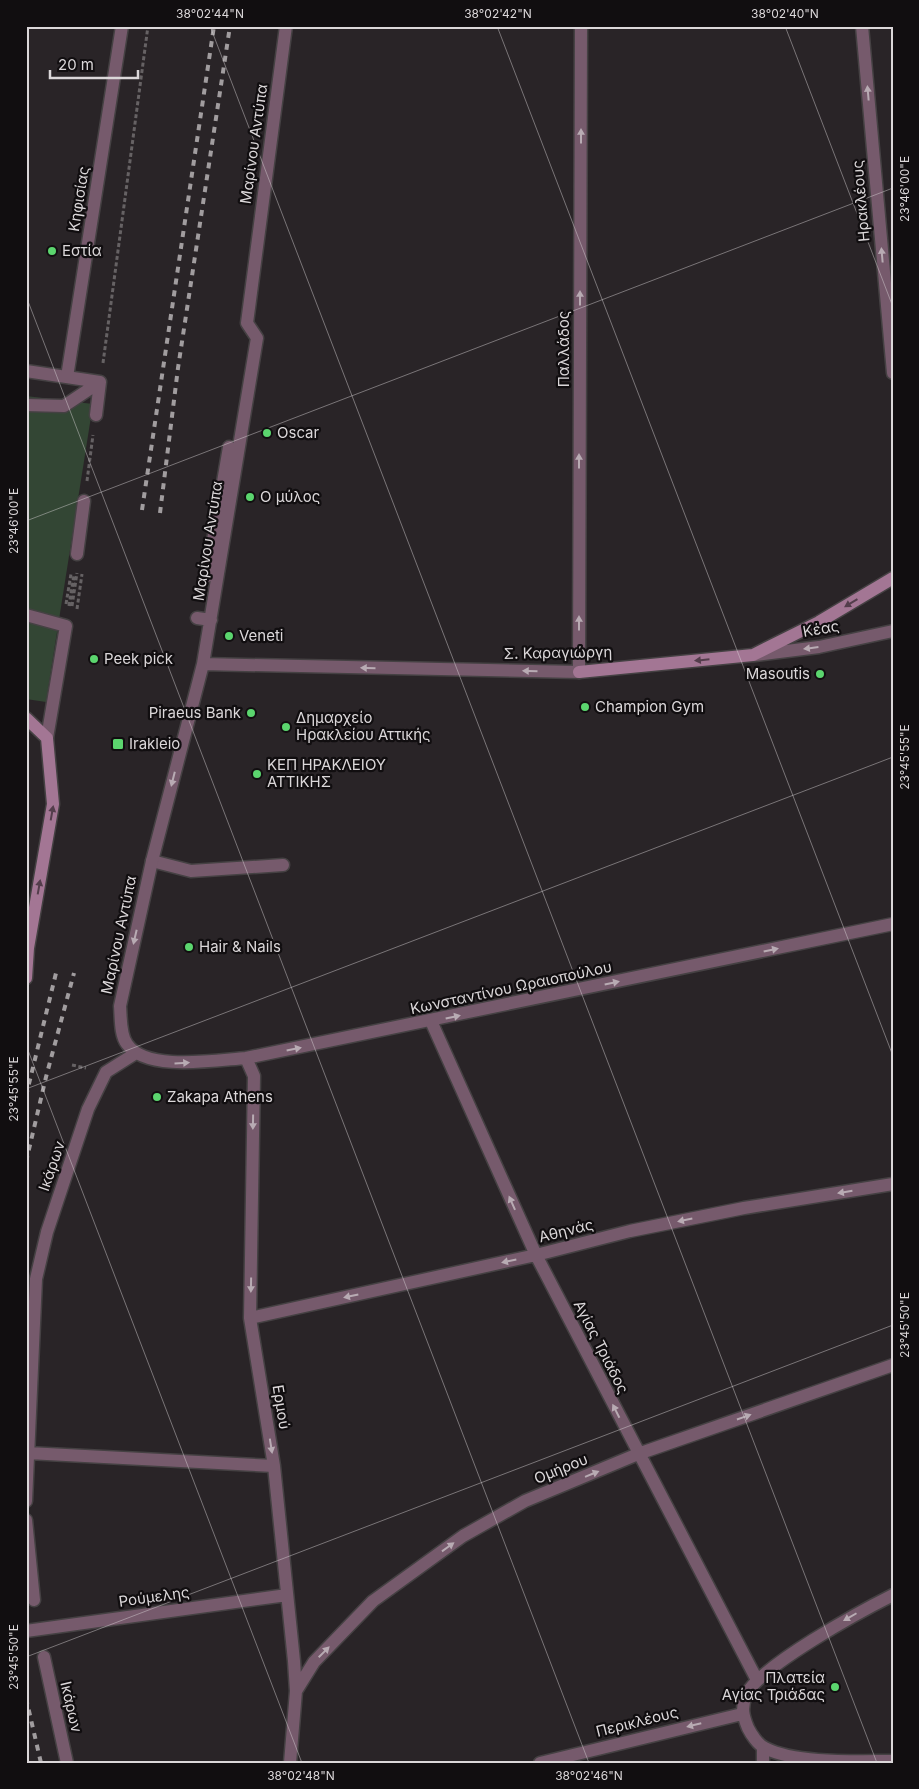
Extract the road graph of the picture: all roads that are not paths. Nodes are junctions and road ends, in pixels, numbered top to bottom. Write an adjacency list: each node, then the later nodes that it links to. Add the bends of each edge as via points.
1 (122, 26): 7 (street, Κηφισίας)
2 (286, 26): 18 (street, Μαρίνου Αντύπα, via 247,323 257,338)
3 (581, 26): 22 (street, Παλλάδος, one-way to 3)
4 (862, 26): 6 (street, Ηρακλέους, one-way to 4)
5 (26, 371): 7 (street)
6 (893, 373)
7 (68, 377): 8 (street)
8 (100, 382): 9 (street, via 64,406); 10 (street)
9 (26, 406)
10 (96, 415)
11 (229, 447): 14 (street)
12 (84, 501): 13 (street)
13 (77, 559)
14 (207, 576)
15 (893, 578): 20 (street, Σ. Καραγιώργη, one-way to 20, via 819,622)
16 (26, 615): 24 (street, via 65,625)
17 (197, 618): 18 (street)
18 (211, 620): 21 (street, Μαρίνου Αντύπα)
19 (893, 631): 20 (street, Κέας, one-way to 20, via 820,647)
20 (753, 655): 22 (street, Σ. Καραγιώργη, one-way to 22)
21 (203, 664): 22 (street, Σ. Καραγιώργη, one-way to 21); 25 (street, Μαρίνου Αντύπα, one-way to 25)
22 (579, 672)
23 (26, 718): 24 (street)
24 (47, 738): 28 (street, one-way to 24, via 28,948 53,804)
25 (152, 861): 26 (street, via 191,870); 30 (street, Μαρίνου Αντύπα, one-way to 30, via 120,1006 126,1044)
26 (283, 865)
27 (893, 924): 29 (street, Κωνσταντίνου Ωραιοπούλου, one-way to 27)
28 (26, 978)
29 (431, 1021): 31 (street, Κωνσταντίνου Ωραιοπούλου, one-way to 29); 33 (street, Αγίας Τριάδος, one-way to 29)
30 (136, 1052): 31 (street, Κωνσταντίνου Ωραιοπούλου, one-way to 31, via 167,1064); 36 (street, Ικάρων, via 106,1072 88,1109 47,1232 36,1279)
31 (246, 1058): 34 (street, Ερμού, one-way to 34, via 254,1076)
32 (893, 1184): 33 (street, Αθηνάς, one-way to 33, via 744,1208 630,1231)
33 (536, 1255): 34 (street, Αθηνάς, one-way to 34); 37 (street, Αγίας Τριάδος, one-way to 33)
34 (250, 1318): 38 (street, Ερμού, one-way to 38)
35 (893, 1365): 37 (street, Ομήρου, one-way to 35)
36 (28, 1452): 38 (street); 39 (street, Ικάρων)
37 (638, 1454): 46 (street, Αγίας Τριάδος); 47 (street, Ομήρου, one-way to 37, via 314,1662 374,1601 463,1536 525,1501)
38 (274, 1466): 41 (street, Ερμού)
39 (26, 1501)
40 (26, 1520): 43 (street)
41 (287, 1595): 44 (street, Ρούμελης); 47 (street, Ερμού)
42 (893, 1595): 46 (street, one-way to 46, via 847,1618)
43 (34, 1600)
44 (26, 1631)
45 (44, 1657): 51 (street, Ικάρων)
46 (757, 1680): 48 (street, via 746,1695)
47 (296, 1691): 52 (street, Ερμού)
48 (742, 1714): 49 (street, via 750,1733); 53 (street, Περικλέους, one-way to 53)
49 (763, 1748): 50 (street, via 792,1757); 54 (street)
50 (893, 1761)
51 (67, 1763)
52 (290, 1763)
53 (540, 1763)
54 (763, 1763)

